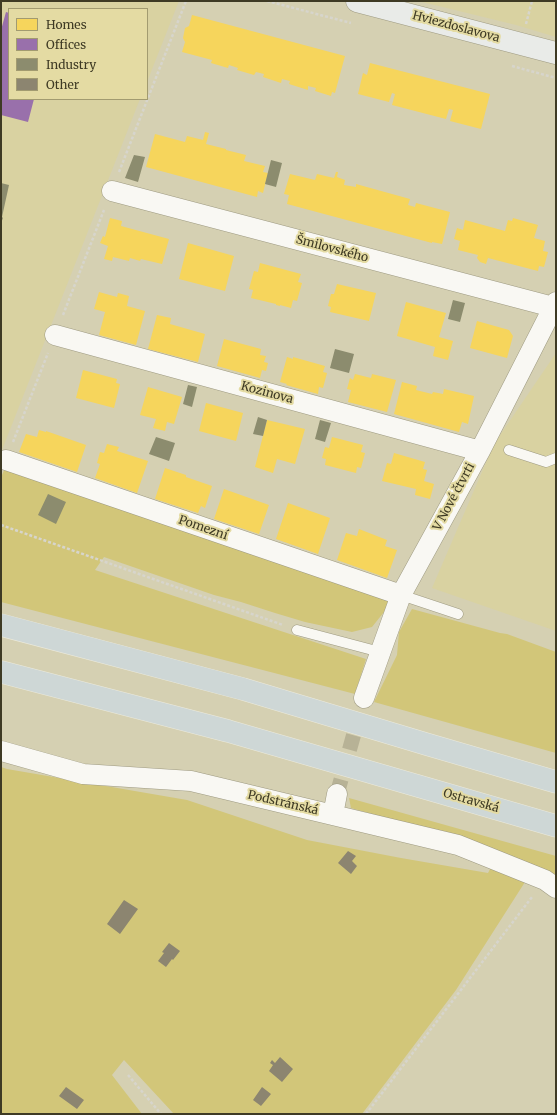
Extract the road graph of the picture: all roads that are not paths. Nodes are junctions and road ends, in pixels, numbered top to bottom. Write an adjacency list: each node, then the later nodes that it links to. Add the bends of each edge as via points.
1 (357, 1): 2 (main road, Hviezdoslavova)
2 (556, 53)
3 (112, 191): 4 (street, Šmilovského)
4 (555, 305): 7 (street, V Nové čtvrti)
5 (55, 335): 7 (street, Kozinova)
6 (509, 450): 8 (lane, via 546,462)
7 (480, 451): 10 (street, V Nové čtvrti)
8 (556, 458)
9 (6, 460): 10 (street, Pomezní)
10 (401, 595): 11 (lane); 14 (street, V Nové čtvrti)
11 (458, 614)
12 (1, 625): 18 (highway, via 243,689)
13 (297, 630): 14 (lane)
14 (380, 652): 16 (street, V Nové čtvrti)
15 (1, 672): 21 (highway, Ostravská, via 228,731)
16 (364, 698)
17 (1, 751): 20 (street, Podstránská, via 83,774 192,781)
18 (556, 782)
19 (337, 794): 20 (street)
20 (333, 815): 22 (street, Podstránská, via 458,845)
21 (556, 826)
22 (550, 884)

